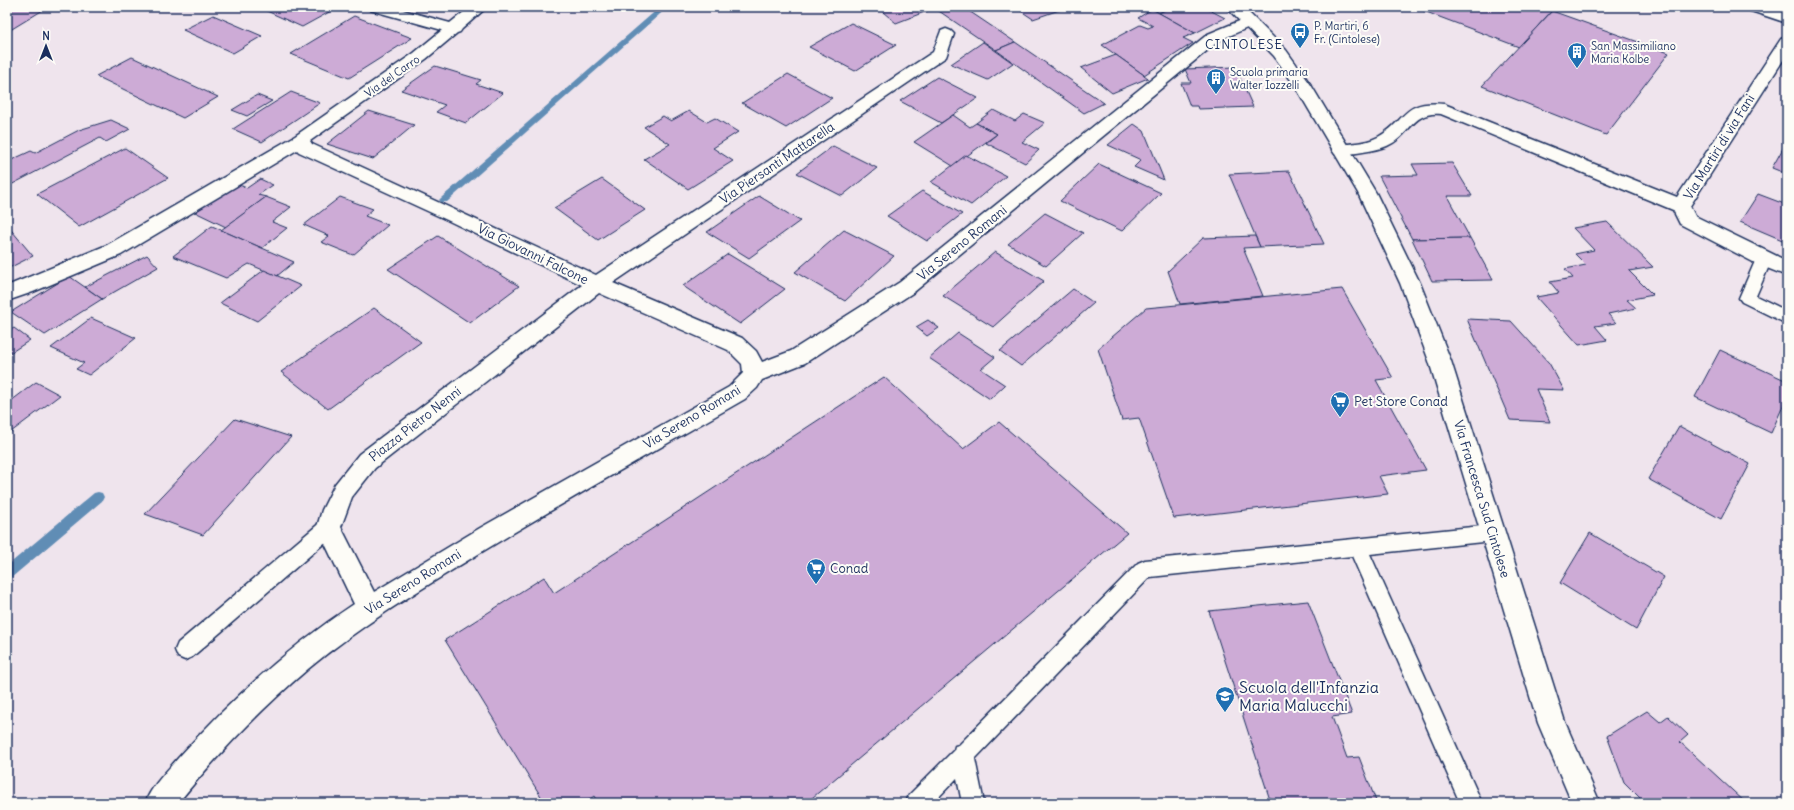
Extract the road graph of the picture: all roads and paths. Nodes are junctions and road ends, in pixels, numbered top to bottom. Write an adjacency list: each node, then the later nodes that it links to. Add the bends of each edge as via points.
1 (375, 7): 6 (street)
2 (479, 7): 6 (street, Via del Carro)
3 (1753, 7): 5 (street)
4 (1240, 11): 10 (street, Via Francesca Sud Cintolese, via 1280,53); 17 (street, Via Sereno Romani, via 1214,37 907,287 798,357)
5 (1787, 18)
6 (455, 28): 9 (street, Via del Carro, via 420,56)
7 (946, 34): 14 (street, Via Piersanti Mattarella, via 940,54)
8 (1787, 42): 11 (street, Via Martiri di via Fani)
9 (301, 140): 14 (street, Via Giovanni Falcone, via 305,148); 15 (street, Via del Carro, via 114,250)
10 (1342, 150): 11 (street, via 1381,143 1394,135 1418,110 1434,107); 19 (street, Via Francesca Sud Cintolese, via 1367,193 1410,283 1440,360)
11 (1681, 206): 12 (street, Via Martiri di via Fani, via 1687,220)
12 (1764, 259): 13 (street, Via Martiri di via Fani); 16 (lane, via 1747,298)
13 (1787, 269)
14 (597, 284): 17 (street, Via Giovanni Falcone, via 735,344 750,358 755,366); 18 (street, Piazza Pietro Nenni, via 367,461 343,491)
15 (7, 294)
16 (1787, 318)
17 (754, 374): 21 (street, Via Sereno Romani, via 736,393 498,530)
18 (329, 527): 21 (street); 22 (lane)
19 (1492, 533): 20 (lane); 28 (street, Via Francesca Sud Cintolese, via 1552,723)
20 (1357, 546): 23 (lane, via 1145,569); 27 (lane)
21 (369, 608): 24 (street, Via Sereno Romani, via 321,643 276,681 214,739)
22 (185, 650)
23 (963, 754): 25 (lane); 26 (lane)
24 (159, 803)
25 (917, 803)
26 (973, 803)
27 (1471, 803)
28 (1586, 803)

